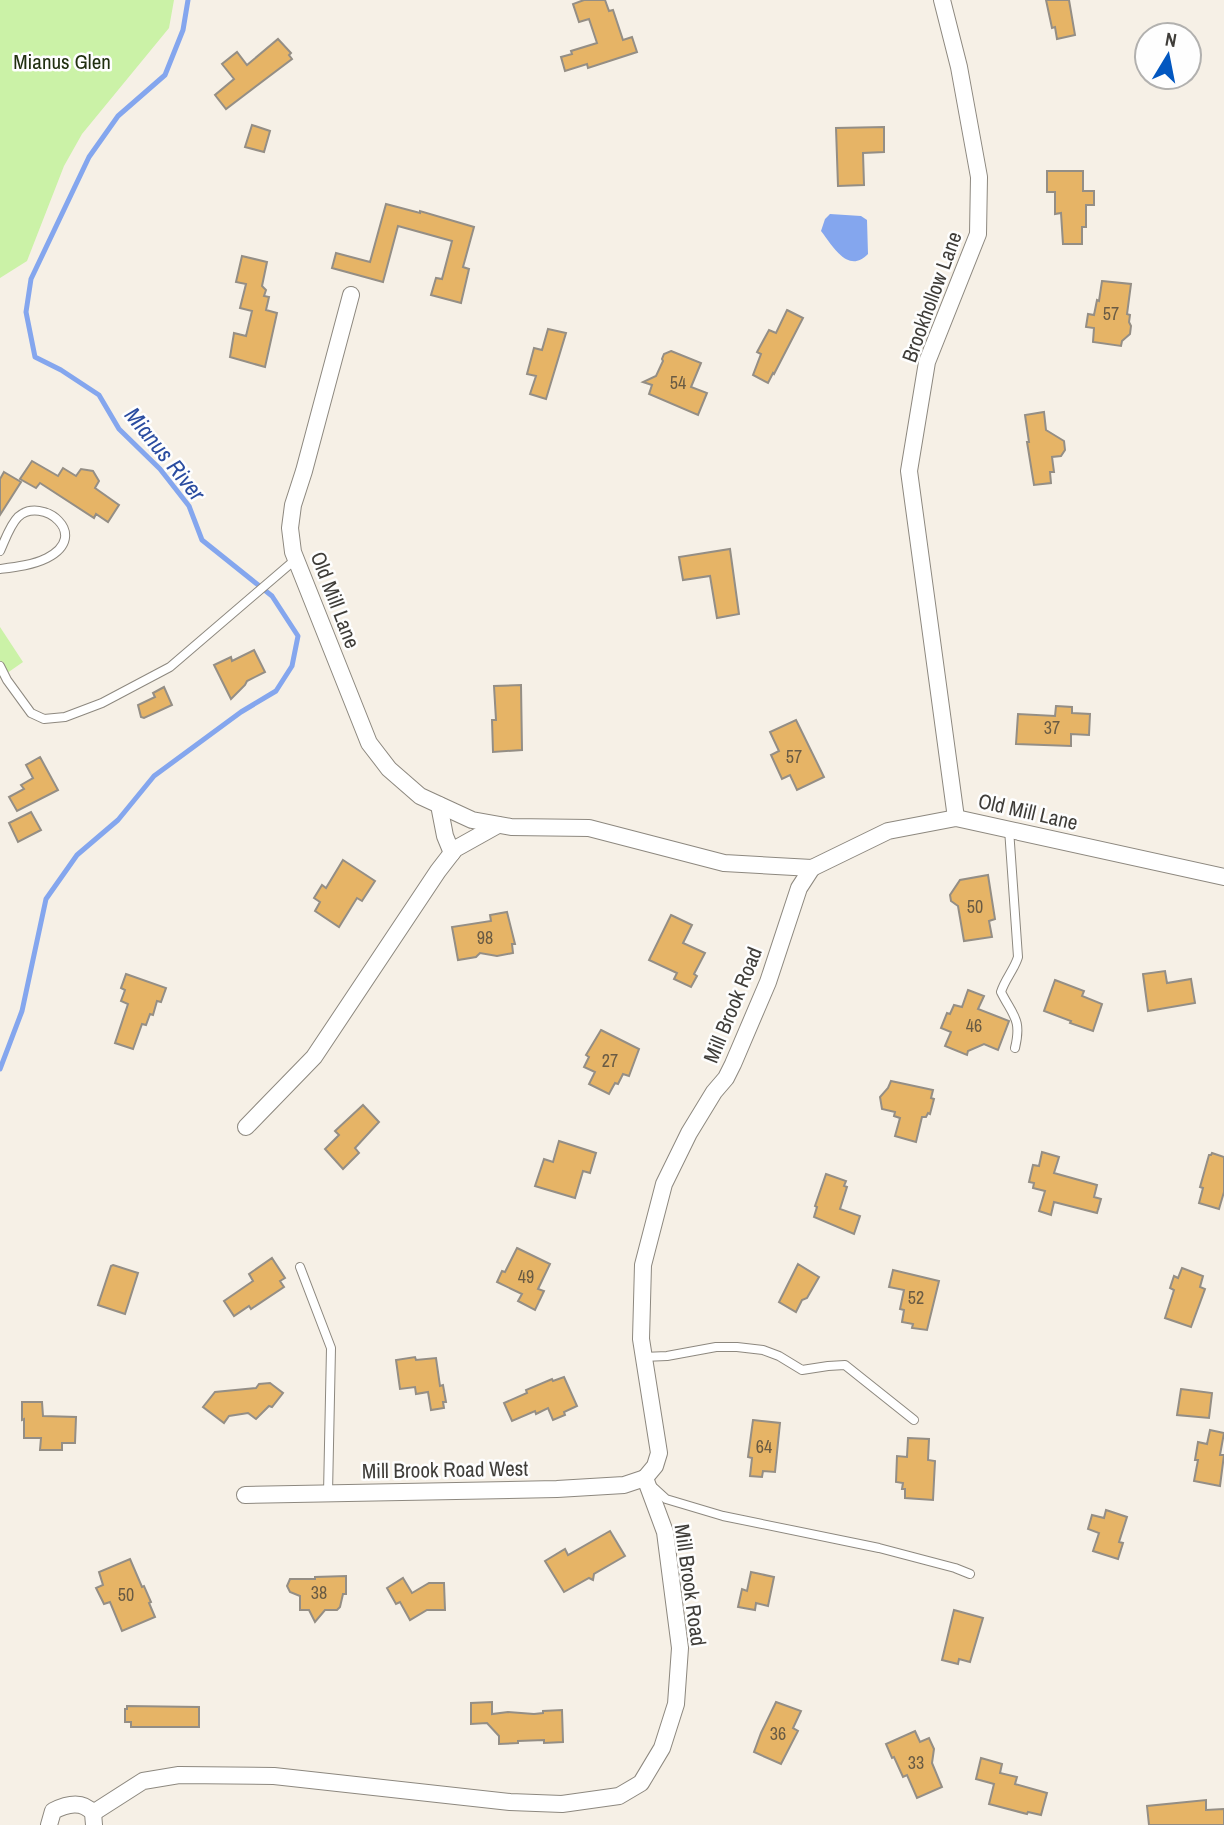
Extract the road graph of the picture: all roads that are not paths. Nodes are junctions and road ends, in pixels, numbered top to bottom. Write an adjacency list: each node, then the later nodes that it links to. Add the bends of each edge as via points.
1 (942, 0): 8 (street, Brookhollow Lane, via 979,177 978,234 927,362 909,471)
2 (351, 295): 4 (street, Old Mill Lane, via 293,505 290,528)
3 (0, 551): 5 (lane, via 17,518 25,513 40,511 64,527 66,536 57,552 46,559)
4 (296, 559): 6 (lane, via 170,667 65,718 44,719 31,713); 7 (street, Old Mill Lane, via 369,743 389,769 420,796)
5 (0, 569)
6 (0, 666)
7 (439, 804): 9 (street, Old Mill Lane, via 472,820); 11 (street)
8 (956, 818): 10 (street, Old Mill Lane); 12 (street, Old Mill Lane, via 888,831)
9 (498, 825): 11 (street); 12 (street, Old Mill Lane, via 589,828 724,863)
10 (1009, 830): 13 (street, Old Mill Lane); 14 (lane, via 1018,957 1001,992 1014,1013)
11 (452, 853): 15 (street, via 314,1057)
12 (812, 868): 17 (street, Mill Brook Road, via 799,888 768,982 726,1078 689,1133 664,1184 643,1265)
13 (1224, 877)
14 (1015, 1048)
15 (246, 1127)
16 (300, 1267): 20 (lane, via 331,1348)
17 (643, 1357): 18 (lane, via 737,1347 763,1350 803,1370 845,1365); 19 (street, Mill Brook Road, via 659,1453)
18 (914, 1420)
19 (645, 1478): 20 (street, Mill Brook Road West, via 624,1485 557,1489); 22 (lane, via 666,1499 723,1516 879,1548); 23 (street, Mill Brook Road, via 665,1532 680,1648 676,1704 662,1748 641,1783 619,1796 562,1804 274,1776 179,1775 143,1781)
20 (328, 1493): 21 (street, Mill Brook Road West)
21 (244, 1495)
22 (970, 1574)
23 (94, 1819): 24 (street, Mill Brook Road, via 87,1806 66,1805 53,1811)
24 (49, 1825)

